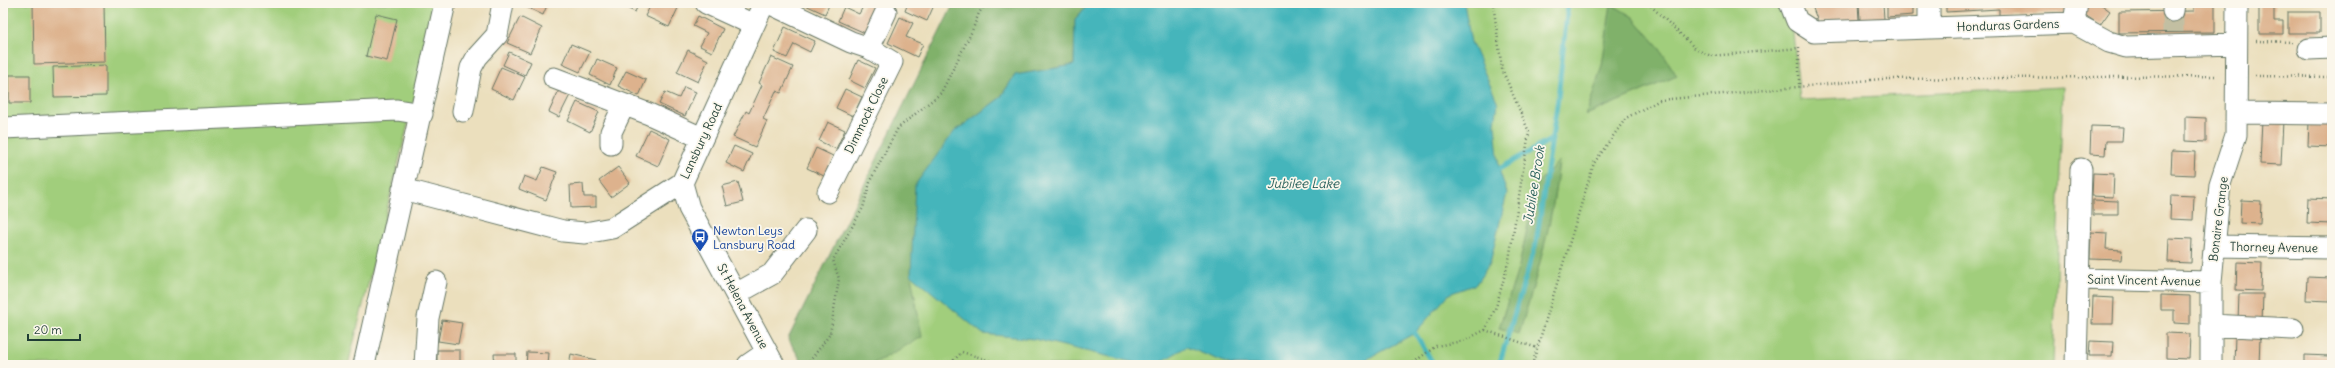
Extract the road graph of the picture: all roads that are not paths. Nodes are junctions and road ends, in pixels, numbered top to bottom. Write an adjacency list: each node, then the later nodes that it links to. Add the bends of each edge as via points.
1 (445, 3): 21 (street)
2 (503, 3): 19 (street, via 497,35 476,57 471,68)
3 (706, 3): 11 (street)
4 (764, 3): 11 (street, Lansbury Road)
5 (769, 3): 15 (street, Dimmock Close, via 850,42)
6 (1790, 3): 12 (street, Honduras Gardens, via 1797,21 1814,32)
7 (1929, 3): 12 (street)
8 (2237, 3): 13 (street, Bonaire Grange)
9 (886, 12): 15 (street)
10 (2075, 13): 12 (street, Honduras Gardens); 13 (street, Honduras Gardens, via 2109,42 2126,47 2173,39)
11 (754, 25): 24 (street, Lansbury Road)
12 (1929, 27)
13 (2236, 44): 20 (street, Bonaire Grange)
14 (2304, 45): 16 (street)
15 (869, 48): 29 (street, Dimmock Close, via 892,62)
16 (2332, 48)
17 (554, 78): 18 (street)
18 (624, 105): 24 (street); 25 (street, via 611,132)
19 (463, 111)
20 (2237, 113): 22 (street); 31 (street, Bonaire Grange, via 2236,135 2220,184)
21 (422, 114): 23 (street, via 397,110); 28 (street)
22 (2332, 114)
23 (3, 128)
24 (702, 138): 27 (street, Lansbury Road)
25 (610, 144)
26 (2081, 169): 33 (street, Saint Vincent Avenue)
27 (682, 182): 28 (street, Lansbury Road, via 612,228 585,233 563,231); 36 (street, St Helena Avenue, via 689,208)
28 (403, 189): 40 (street)
29 (828, 192)
30 (806, 230): 36 (street, via 772,274)
31 (2215, 246): 32 (street, Thorney Avenue); 35 (street, Bonaire Grange)
32 (2332, 248)
33 (2078, 279): 35 (street, Saint Vincent Avenue); 43 (street, Saint Vincent Avenue)
34 (436, 282): 41 (street, via 428,318)
35 (2211, 282): 37 (street, Bonaire Grange)
36 (736, 294): 39 (street, St Helena Avenue)
37 (2211, 325): 38 (street); 44 (street, Bonaire Grange)
38 (2293, 329)
39 (771, 358): 42 (street)
40 (364, 365)
41 (425, 365)
42 (748, 365)
43 (2076, 365)
44 (2211, 365)

